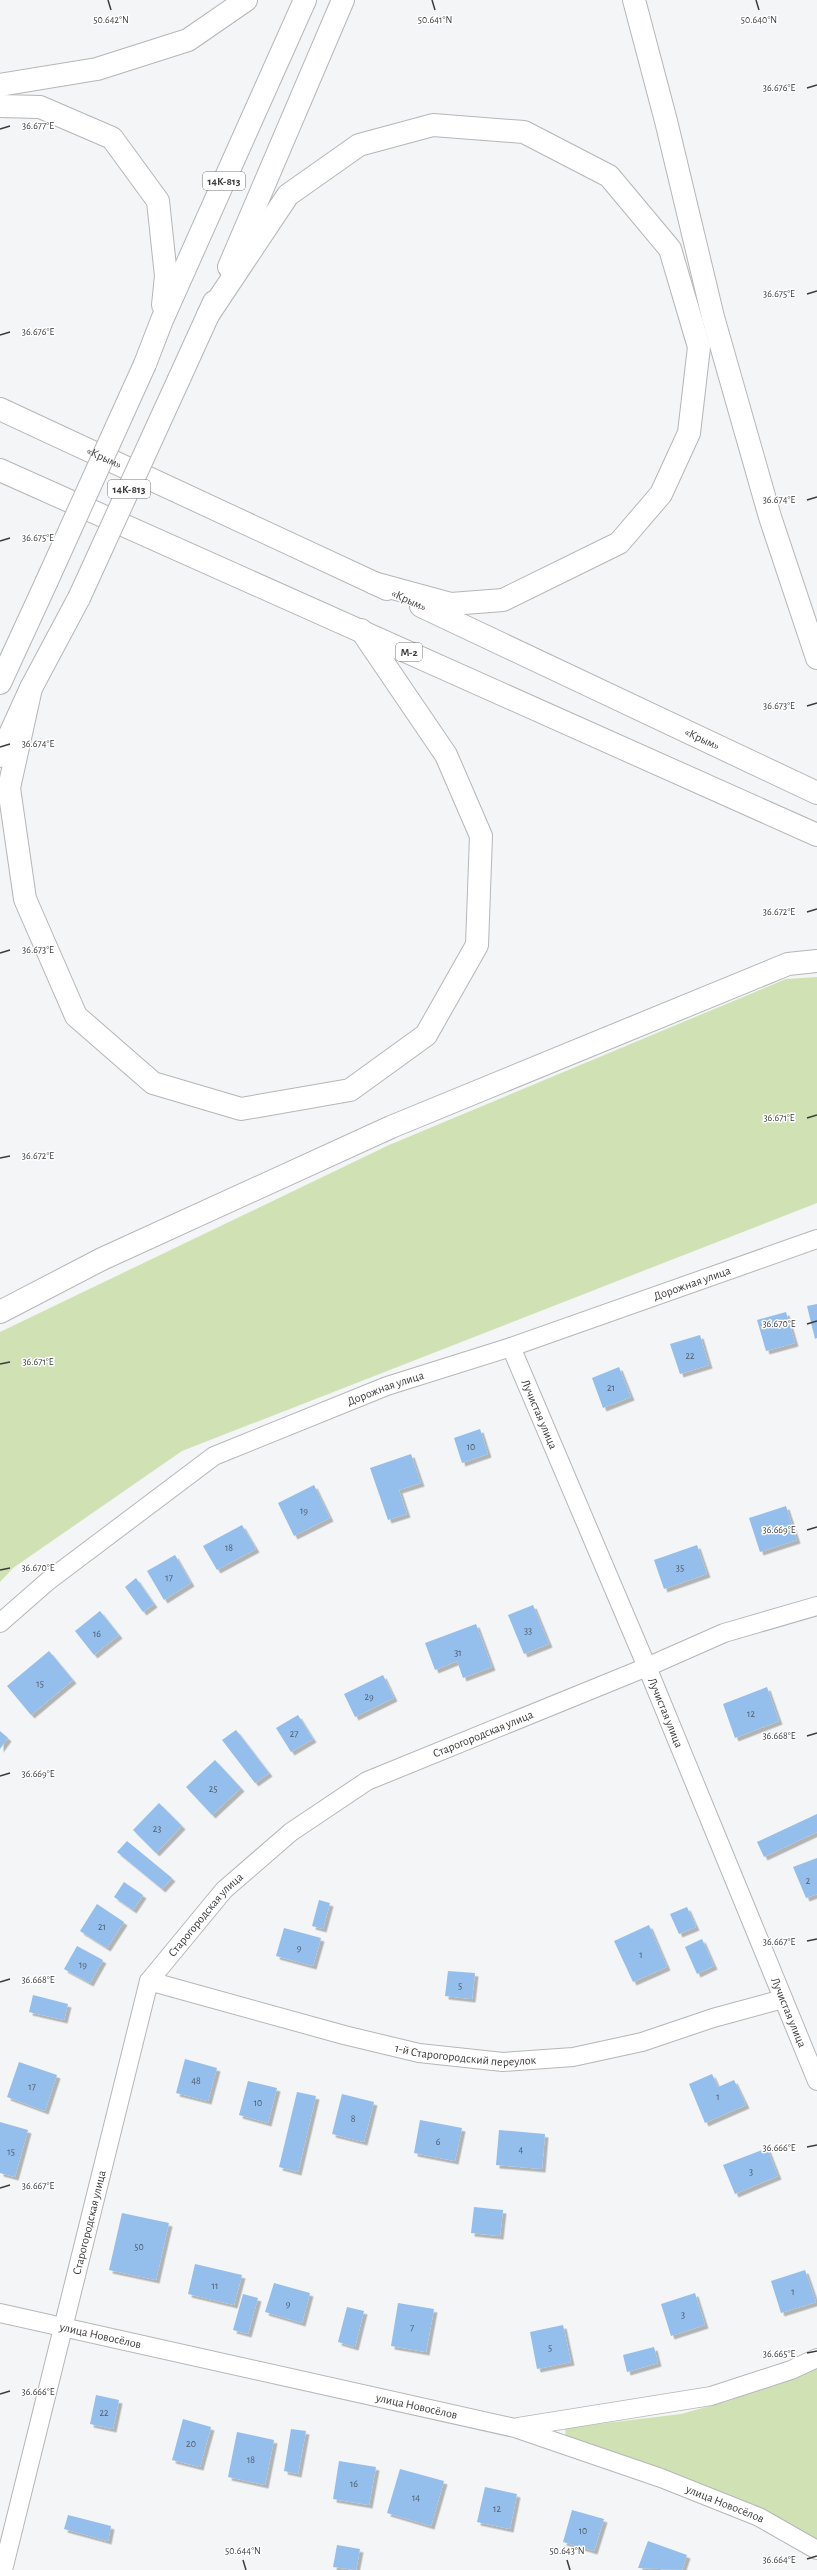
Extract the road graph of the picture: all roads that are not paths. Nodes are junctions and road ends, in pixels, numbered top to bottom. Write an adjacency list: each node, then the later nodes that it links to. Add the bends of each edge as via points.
1 (246, 0): 5 (main road, via 188,40 97,68)
2 (305, 0): 8 (main road, 14К-813)
3 (343, 0): 7 (main road, 14К-813)
4 (634, 0): 15 (main road, via 713,317 770,517)
5 (0, 85)
6 (0, 106): 8 (main road, via 40,107 112,138 158,201 166,276)
7 (208, 315): 11 (main road, via 288,195 359,145 433,125 524,132 609,176 670,249 699,347 689,433 661,494 619,543 503,600 451,604); 17 (main road, 14К-813, bridge, via 79,598)
8 (162, 320): 12 (main road, 14К-813, bridge, via 145,364)
9 (0, 409): 11 (main road, «Крым»)
10 (0, 470): 13 (main road, М-2)
11 (374, 583): 19 (main road, «Крым»)
12 (28, 621): 14 (main road); 16 (main road, 14К-813)
13 (361, 630): 17 (main road, via 446,756 481,836 477,945 426,1035 350,1090 241,1108 153,1083 76,1016 25,899 9,788); 20 (main road, М-2)
14 (0, 648)
15 (817, 658)
16 (0, 683)
17 (31, 688): 18 (main road, 14К-813)
18 (0, 756)
19 (817, 793)
20 (817, 835)
21 (817, 961): 23 (main road, via 788,964 391,1127 102,1259)
22 (817, 1239): 24 (street, Дорожная улица)
23 (0, 1312)
24 (511, 1347): 26 (street, Дорожная улица, via 387,1386 214,1456 48,1581); 27 (street, Лучистая улица)
25 (817, 1606): 27 (street, Старогородская улица, via 724,1633)
26 (0, 1623)
27 (647, 1667): 28 (street, Старогородская улица, via 367,1781 291,1832 224,1890); 29 (street, Лучистая улица)
28 (149, 1980): 29 (street, 1-й Старогородский переулок, via 344,2035 419,2053 503,2062 573,2057 642,2042 713,2018); 32 (street, Старогородская улица)
29 (783, 1999): 30 (street, Лучистая улица)
30 (817, 2081)
31 (0, 2313): 32 (street, улица Новосёлов)
32 (63, 2328): 34 (street, улица Новосёлов); 36 (street, Старогородская улица)
33 (817, 2358): 34 (street, via 791,2370 711,2396)
34 (515, 2428): 35 (street, улица Новосёлов, via 661,2478 759,2517)
35 (817, 2550)
36 (2, 2570)

